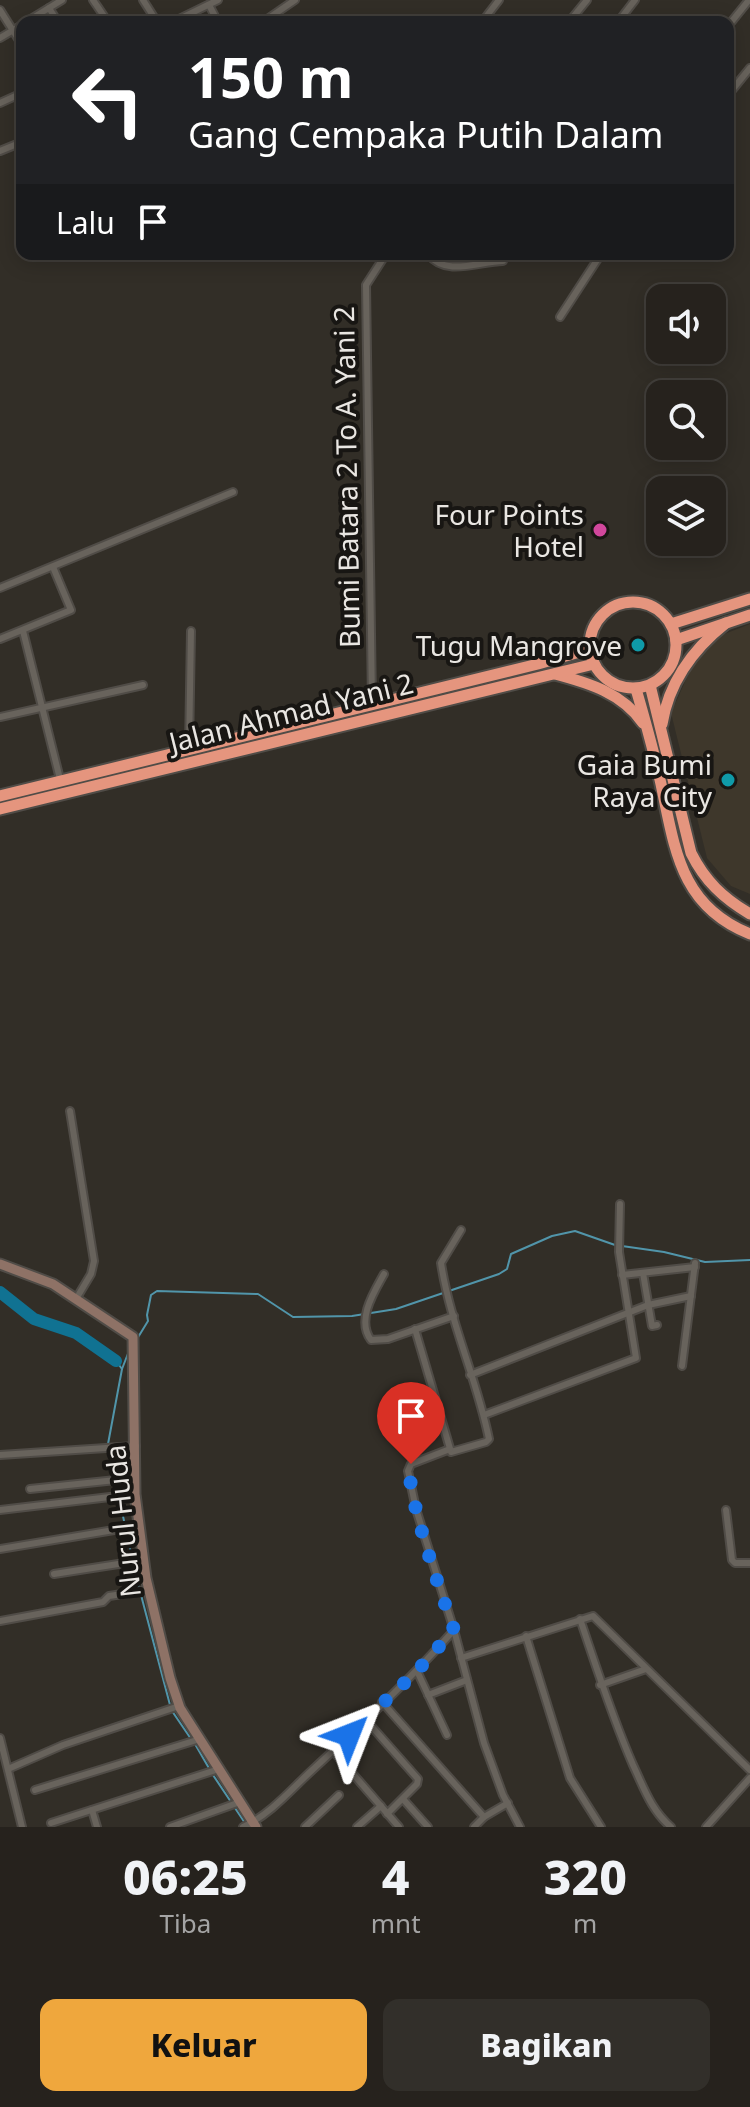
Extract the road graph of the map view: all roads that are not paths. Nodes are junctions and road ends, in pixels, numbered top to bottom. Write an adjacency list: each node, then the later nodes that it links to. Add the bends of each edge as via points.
1 (62, 0): 10 (street)
2 (194, 0): 11 (street)
3 (218, 0): 9 (street)
4 (295, 0): 17 (street)
5 (499, 0): 18 (street)
6 (587, 0): 19 (street)
7 (635, 0): 20 (street)
8 (749, 0): 21 (street)
9 (209, 5): 11 (street); 16 (street)
10 (49, 8): 13 (street); 14 (street)
11 (200, 9): 15 (street)
12 (0, 10): 23 (street)
13 (36, 16)
14 (54, 16)
15 (185, 16)
16 (215, 16)
17 (272, 16)
18 (487, 16)
19 (574, 16)
20 (623, 16)
21 (734, 19)
22 (16, 28): 23 (street)
23 (13, 30): 24 (street); 25 (street)
24 (16, 35)
25 (0, 38)
26 (750, 68): 27 (street)
27 (734, 88)
28 (0, 92): 29 (street)
29 (2, 102)
30 (382, 260): 52 (street, Bumi Batara 2 To A. Yani 2, via 366,285)
31 (434, 260): 33 (street, via 451,267)
32 (597, 260): 34 (street)
33 (503, 261)
34 (560, 317)
35 (233, 492): 36 (street)
36 (53, 567): 37 (street); 42 (street, via 71,610)
37 (0, 588)
38 (750, 599): 41 (highway)
39 (750, 615): 40 (highway)
40 (726, 623): 45 (highway); 55 (highway, via 691,657 668,698)
41 (671, 624): 45 (highway); 46 (highway, via 647,604 616,605 599,619)
42 (23, 631): 44 (street); 53 (street)
43 (191, 631): 57 (street)
44 (0, 639)
45 (676, 640): 50 (highway, via 669,671)
46 (590, 649): 47 (highway); 52 (highway, Jalan Ahmad Yani 2)
47 (594, 664): 48 (highway, Jalan Ahmad Yani 2); 51 (highway, via 614,685)
48 (552, 673): 56 (highway, via 608,693 636,713); 60 (highway, Jalan Ahmad Yani 2)
49 (143, 685): 53 (street)
50 (650, 685): 51 (highway); 55 (highway)
51 (636, 689): 56 (highway)
52 (372, 703): 57 (highway, Jalan Ahmad Yani 2)
53 (42, 708): 54 (street); 58 (street)
54 (0, 717)
55 (661, 728): 61 (highway, via 691,853 715,890)
56 (647, 730): 62 (highway, via 675,849 688,881 710,909)
57 (189, 749): 58 (highway, Jalan Ahmad Yani 2)
58 (60, 779): 59 (highway, Jalan Ahmad Yani 2)
59 (0, 796)
60 (0, 809)
61 (750, 914)
62 (750, 934)
63 (70, 1111): 71 (street, via 94,1266)
64 (620, 1204): 69 (street)
65 (461, 1230): 74 (street, via 441,1263)
66 (0, 1264): 71 (street, Nurul Huda, via 45,1280)
67 (643, 1273): 69 (street); 70 (street, via 695,1265); 72 (street)
68 (384, 1274): 76 (street, via 366,1315 367,1335 371,1340 388,1339)
69 (622, 1275): 73 (street)
70 (691, 1296): 72 (street); 77 (street)
71 (76, 1299): 80 (street, Nurul Huda, via 130,1333)
72 (648, 1305): 73 (street); 75 (street, via 652,1326)
73 (629, 1313): 78 (street); 79 (street, via 636,1358)
74 (454, 1316): 76 (street); 78 (street)
75 (657, 1325)
76 (415, 1329): 81 (street)
77 (682, 1366)
78 (470, 1375): 79 (street)
79 (484, 1415): 81 (street, via 486,1442 455,1453)
80 (136, 1446): 82 (street); 83 (street, Nurul Huda)
81 (450, 1449): 96 (street, via 411,1464 408,1471)
82 (0, 1455)
83 (135, 1478): 84 (street); 85 (street, Nurul Huda)
84 (30, 1489)
85 (130, 1495): 86 (street); 90 (street, Nurul Huda)
86 (0, 1510)
87 (726, 1510): 91 (street, via 732,1560)
88 (114, 1530): 89 (street)
89 (0, 1549)
90 (142, 1560): 92 (street); 93 (street, Nurul Huda)
91 (750, 1563)
92 (54, 1574)
93 (147, 1590): 95 (street); 105 (street, Nurul Huda)
94 (580, 1619): 97 (street); 99 (street, via 593,1616); 102 (street)
95 (0, 1621)
96 (454, 1630): 98 (street); 100 (street)
97 (526, 1636): 98 (street); 136 (street, via 570,1778)
98 (461, 1658): 101 (street)
99 (646, 1669): 102 (street); 112 (street)
100 (417, 1671): 103 (street); 104 (street)
101 (467, 1680): 103 (street); 119 (street)
102 (600, 1685): 137 (street, via 653,1810)
103 (428, 1695): 107 (street)
104 (382, 1702): 106 (street); 123 (street)
105 (174, 1708): 109 (street, Nurul Huda); 111 (street)
106 (365, 1719): 110 (street); 117 (street, via 418,1779)
107 (447, 1735)
108 (0, 1738): 111 (street)
109 (195, 1740): 113 (street, Nurul Huda); 115 (street)
110 (333, 1751): 120 (street); 126 (street)
111 (8, 1769): 127 (street)
112 (750, 1770)
113 (213, 1771): 118 (street, Nurul Huda); 121 (street)
114 (750, 1778): 124 (street)
115 (35, 1790)
116 (339, 1795): 130 (street)
117 (403, 1799): 122 (street); 133 (street)
118 (238, 1802): 126 (street, Nurul Huda); 129 (street)
119 (508, 1803): 123 (street); 135 (street)
120 (381, 1806): 122 (street); 131 (street)
121 (92, 1810): 125 (street); 128 (street)
122 (387, 1814): 132 (street)
123 (484, 1817): 134 (street)
124 (712, 1820): 138 (street); 139 (street)
125 (51, 1823)
126 (250, 1825)
127 (22, 1827)
128 (97, 1827)
129 (170, 1827)
130 (305, 1827)
131 (357, 1827)
132 (399, 1827)
133 (428, 1827)
134 (474, 1827)
135 (520, 1827)
136 (601, 1827)
137 (671, 1827)
138 (706, 1827)
139 (720, 1827)

